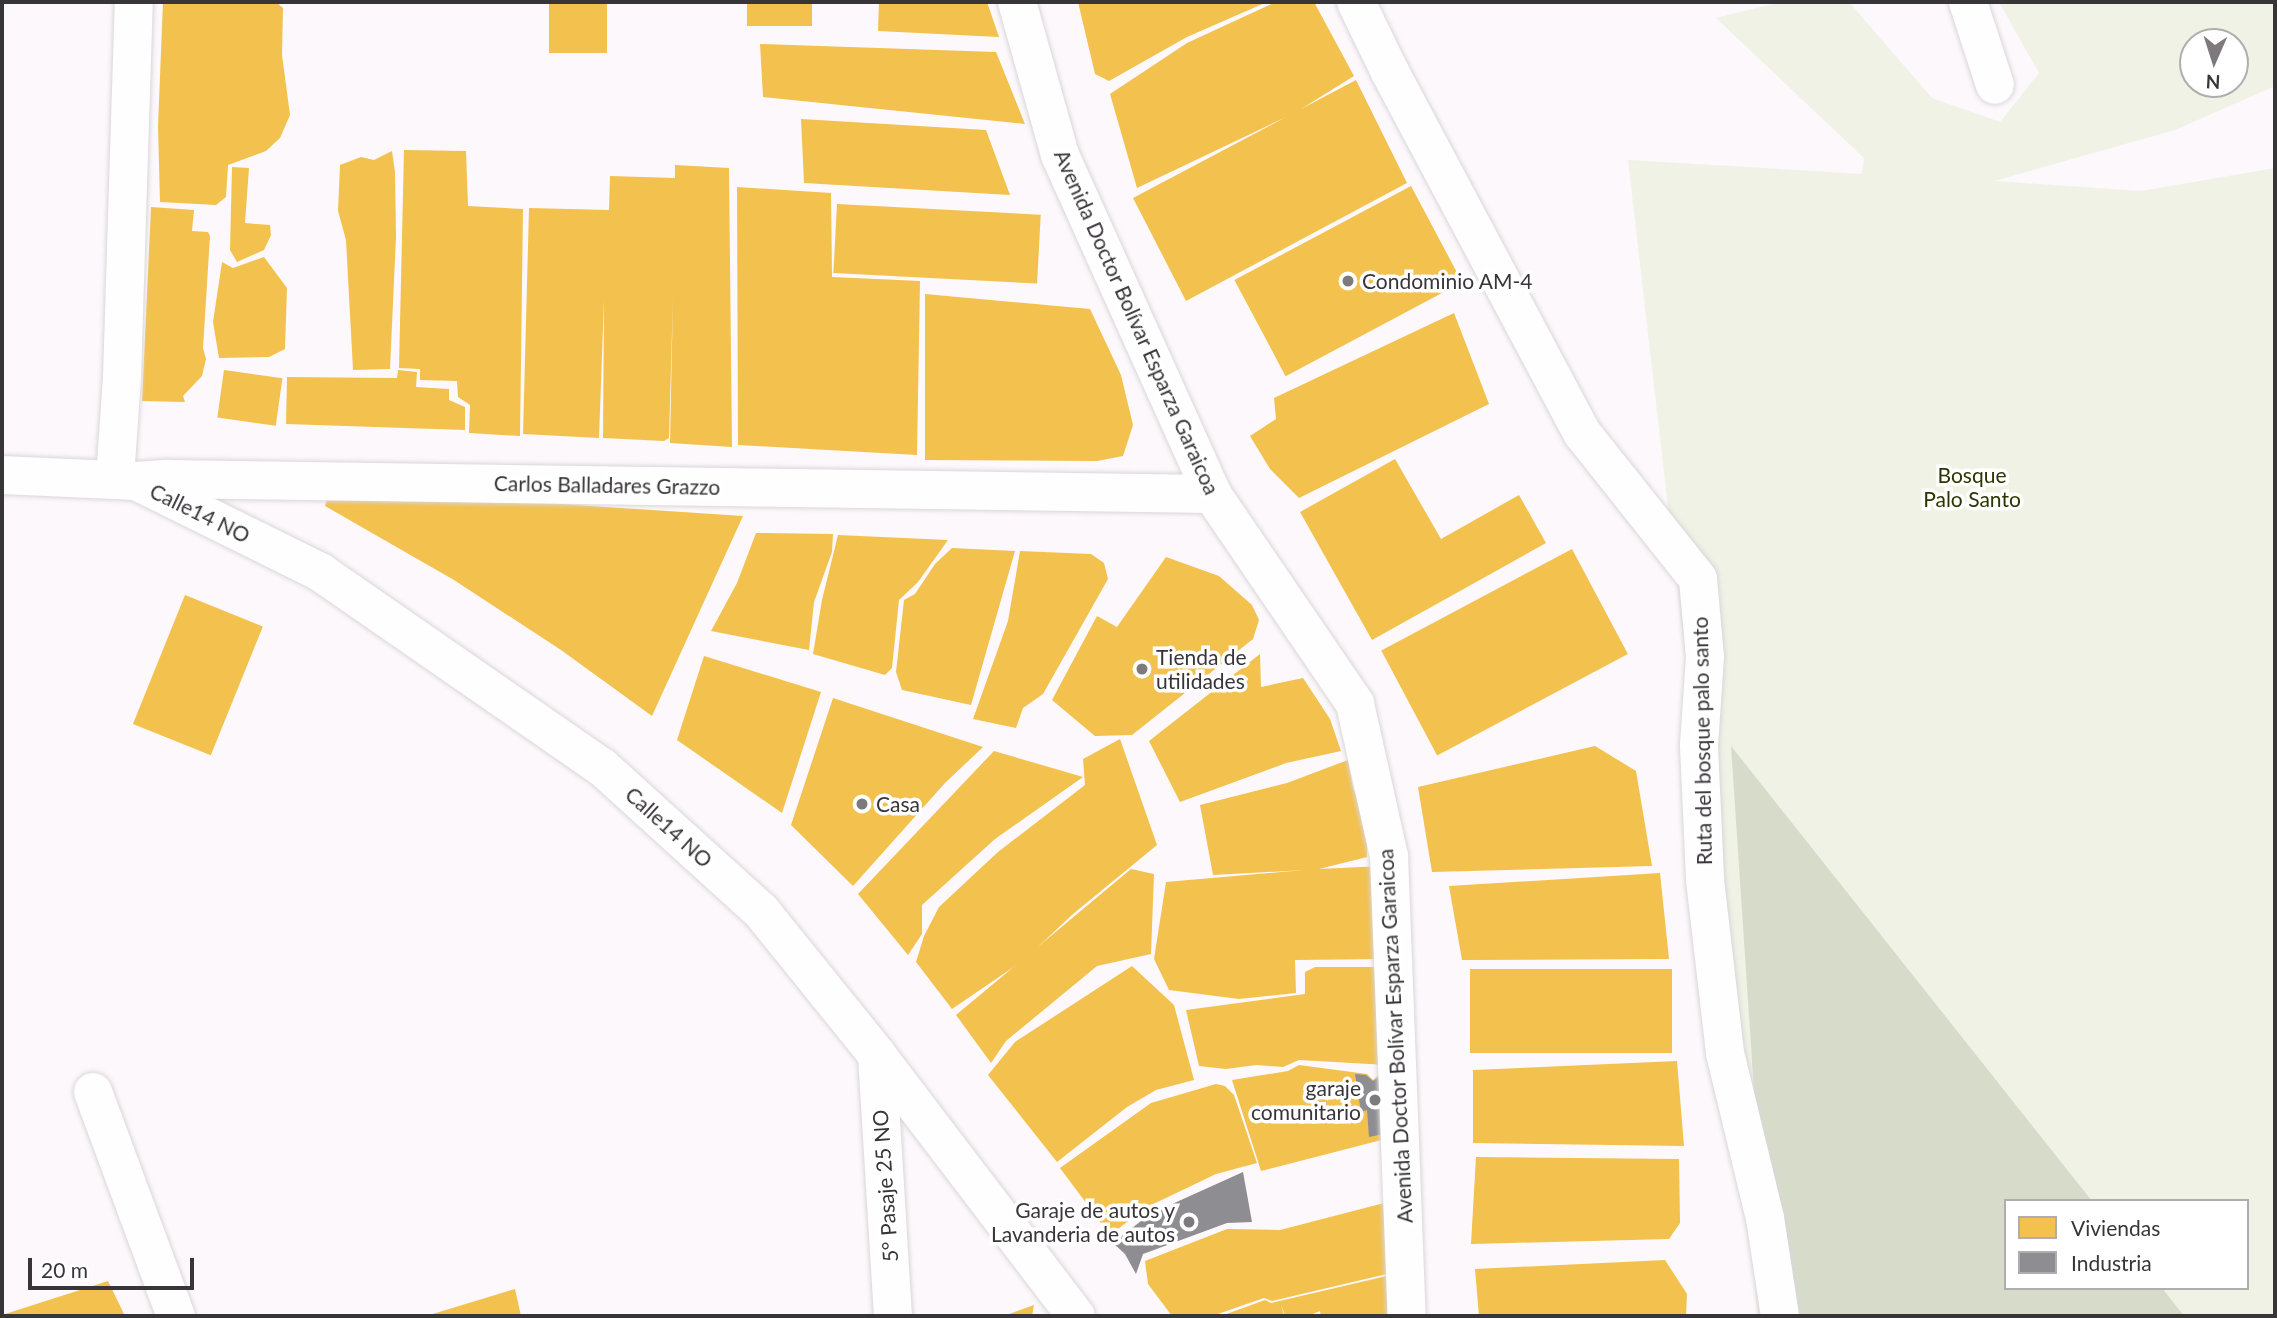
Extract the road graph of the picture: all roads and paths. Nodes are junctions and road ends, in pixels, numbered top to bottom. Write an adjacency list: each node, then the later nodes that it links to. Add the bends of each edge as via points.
1 (134, 2): 7 (street, via 122,377)
2 (1017, 2): 8 (street, Avenida Doctor Bolívar Esparza Garaicoa, via 1060,155)
3 (1356, 2): 15 (street, Ruta del bosque palo santo, via 1582,433 1698,579 1705,657 1699,746 1705,880 1725,1053 1765,1218)
4 (1968, 2): 5 (street)
5 (1995, 85)
6 (2, 475): 7 (street, Carlos Balladares Grazzo)
7 (125, 480): 8 (street, Carlos Balladares Grazzo); 9 (street, Calle14 NO, via 320,572 602,767 761,911)
8 (1212, 494): 14 (street, Avenida Doctor Bolívar Esparza Garaicoa, via 1355,704 1389,856)
9 (877, 1055): 12 (street, 5° Pasaje 25 NO); 13 (street, Calle14 NO)
10 (93, 1092): 11 (street)
11 (176, 1316)
12 (893, 1316)
13 (1076, 1316)
14 (1407, 1316)
15 (1780, 1316)

